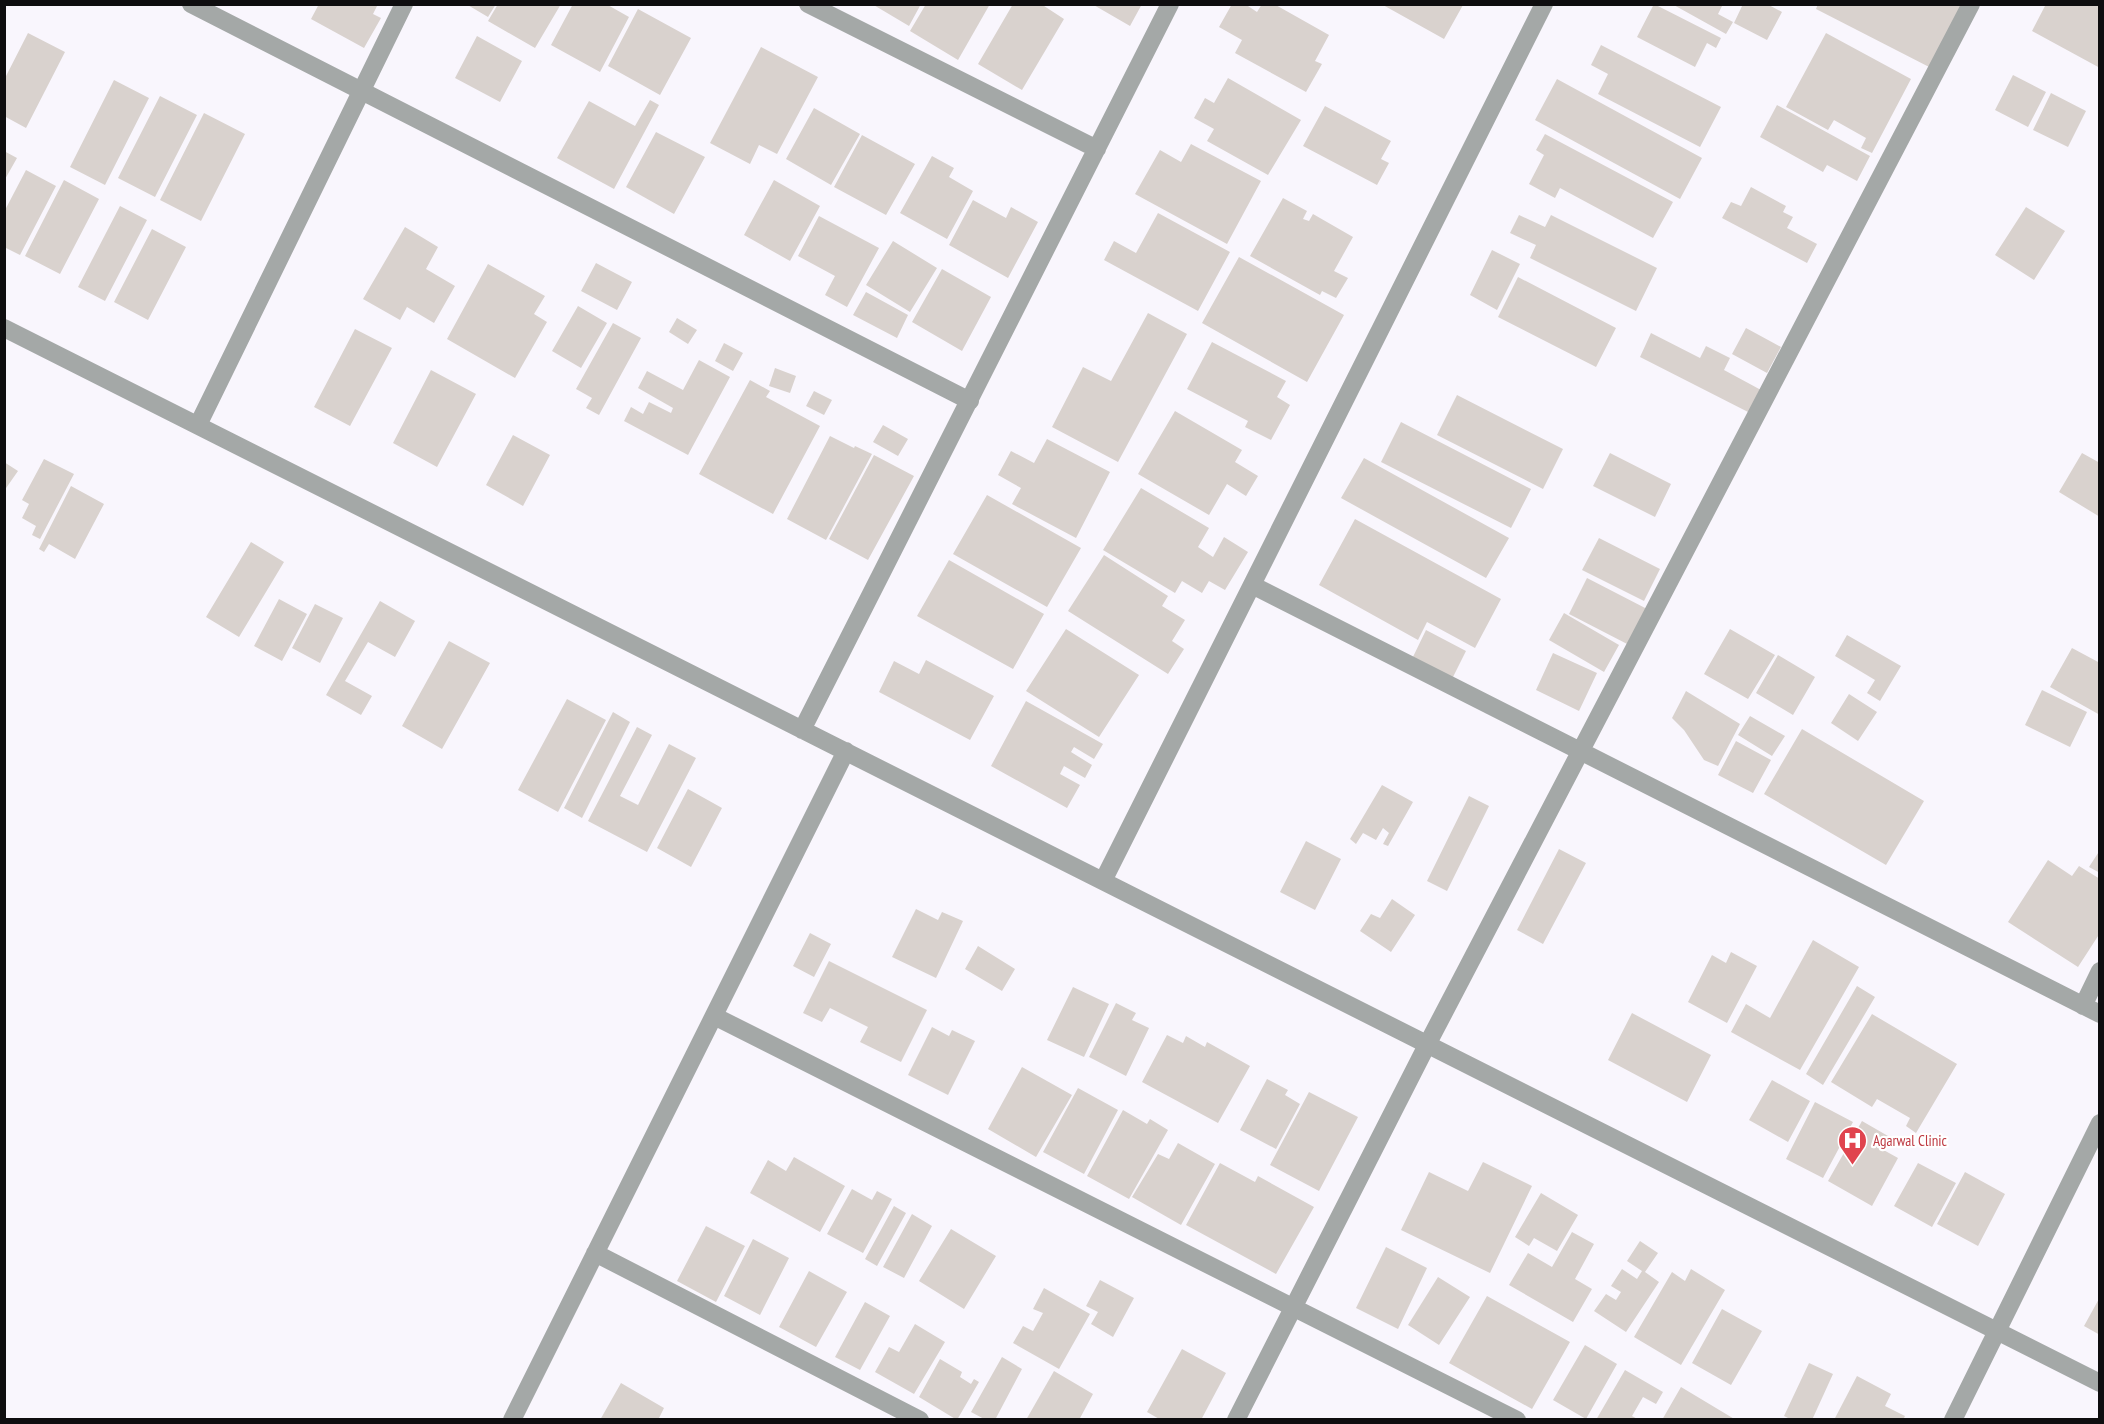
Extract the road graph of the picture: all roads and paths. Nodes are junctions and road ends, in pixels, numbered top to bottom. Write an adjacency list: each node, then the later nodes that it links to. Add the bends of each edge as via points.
1 (191, 4): 7 (street)
2 (404, 4): 7 (street)
3 (808, 4): 8 (street)
4 (1170, 4): 8 (street)
5 (1544, 4): 12 (street)
6 (1971, 4): 15 (street)
7 (361, 91): 10 (street); 11 (street)
8 (1097, 149): 10 (street)
9 (4, 328): 11 (street)
10 (970, 401): 13 (street)
11 (198, 425): 13 (street)
12 (1252, 585): 15 (street); 16 (street)
13 (802, 730): 14 (street)
14 (846, 751): 16 (street); 19 (street)
15 (1581, 752): 18 (street); 20 (street)
16 (1102, 881): 20 (street)
17 (2100, 971): 18 (street)
18 (2091, 1010)
19 (714, 1016): 22 (street); 23 (street)
20 (1427, 1045): 23 (street); 24 (street)
21 (2100, 1123): 24 (street)
22 (596, 1253): 26 (street); 27 (street)
23 (1293, 1307): 28 (street); 29 (street)
24 (1996, 1331): 25 (street); 30 (street)
25 (2100, 1383)
26 (512, 1419)
27 (920, 1419)
28 (1236, 1419)
29 (1517, 1419)
30 (1953, 1419)

